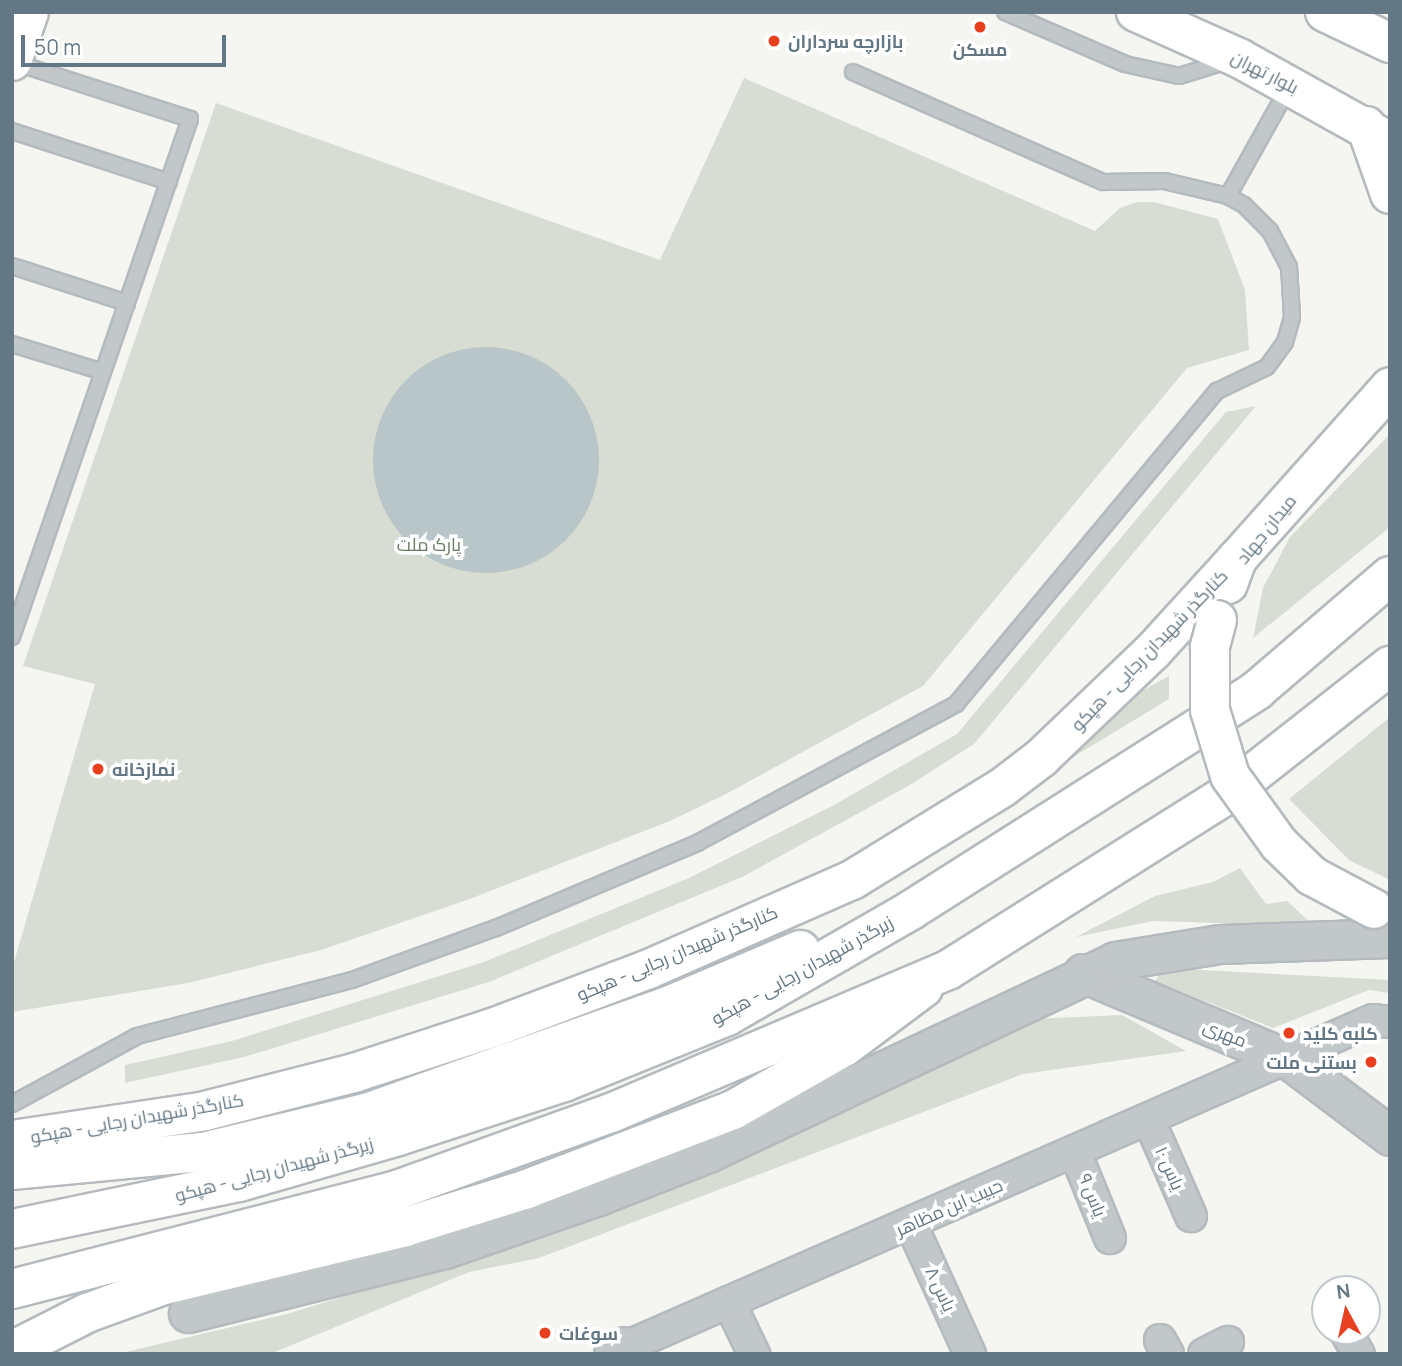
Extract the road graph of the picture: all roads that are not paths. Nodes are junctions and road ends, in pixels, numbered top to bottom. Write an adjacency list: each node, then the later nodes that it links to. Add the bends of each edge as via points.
1 (29, 12): 7 (main road)
2 (1005, 12): 6 (lane, via 1125,64 1179,76)
3 (1136, 12): 6 (main road, بلوار تهران)
4 (1325, 12): 5 (main road)
5 (1390, 43)
6 (1239, 58): 9 (main road, بلوار تهران)
7 (12, 61): 12 (lane, via 190,119)
8 (853, 72): 14 (lane, via 1104,181 1164,181)
9 (1290, 84): 11 (main road, بلوار تهران); 14 (lane)
10 (12, 131): 12 (lane)
11 (1378, 134): 13 (main road)
12 (169, 182): 16 (lane)
13 (1390, 194)
14 (1228, 196): 32 (lane, via 1258,216 1289,267 1292,317 1285,342 1267,367 1217,391 956,704 755,814 622,875 496,928 352,980 137,1036)
15 (12, 265): 16 (lane)
16 (127, 303): 19 (lane)
17 (12, 344): 19 (lane)
18 (1390, 361): 21 (main road)
19 (103, 372): 24 (lane)
20 (1390, 387): 21 (main road, میدان جهاد)
21 (1361, 415): 22 (main road, میدان جهاد)
22 (1237, 559): 27 (main road, میدان جهاد, bridge, via 1210,647 1210,710 1230,776 1279,844 1312,876); 35 (main road, کنارگذر شهیدان رجایی - هپکو, via 1153,651 1041,758 1003,787 852,880 649,969 354,1073 205,1111)
23 (1390, 576): 26 (main road, زیرگذر شهیدان رجایی - هپکو, via 1257,690)
24 (12, 637)
25 (1390, 666): 28 (main road, via 1226,795)
26 (911, 910): 37 (main road, via 550,1050 366,1113 203,1152); 40 (main road, زیرگذر شهیدان رجایی - هپکو, via 727,1016 564,1082 239,1182)
27 (1385, 921): 29 (street, via 1152,952)
28 (948, 970): 42 (main road, via 611,1112 397,1190); 45 (main road, via 844,1047 733,1110 527,1189 405,1227 164,1285 87,1312)
29 (1083, 972): 31 (street, مهری); 44 (street, via 781,1119 597,1196 445,1248)
30 (1390, 1022): 31 (street, حبیب ابن مظاهر, via 1373,1020)
31 (1288, 1059): 33 (street, حبیب ابن مظاهر); 34 (street, مهری)
32 (12, 1104)
33 (1149, 1120): 36 (street, حبیب ابن مظاهر); 38 (street, یاس ۱۰)
34 (1390, 1136)
35 (12, 1140)
36 (1075, 1152): 39 (street, حبیب ابن مظاهر); 41 (street, یاس ۹)
37 (12, 1170)
38 (1191, 1216)
39 (911, 1224): 43 (street, حبیب ابن مظاهر); 48 (street, یاس ۸)
40 (12, 1229)
41 (1110, 1238)
42 (12, 1289)
43 (729, 1302): 46 (street, حبیب ابن مظاهر); 47 (street)
44 (188, 1312)
45 (12, 1351)
46 (621, 1351)
47 (754, 1354)
48 (970, 1354)

